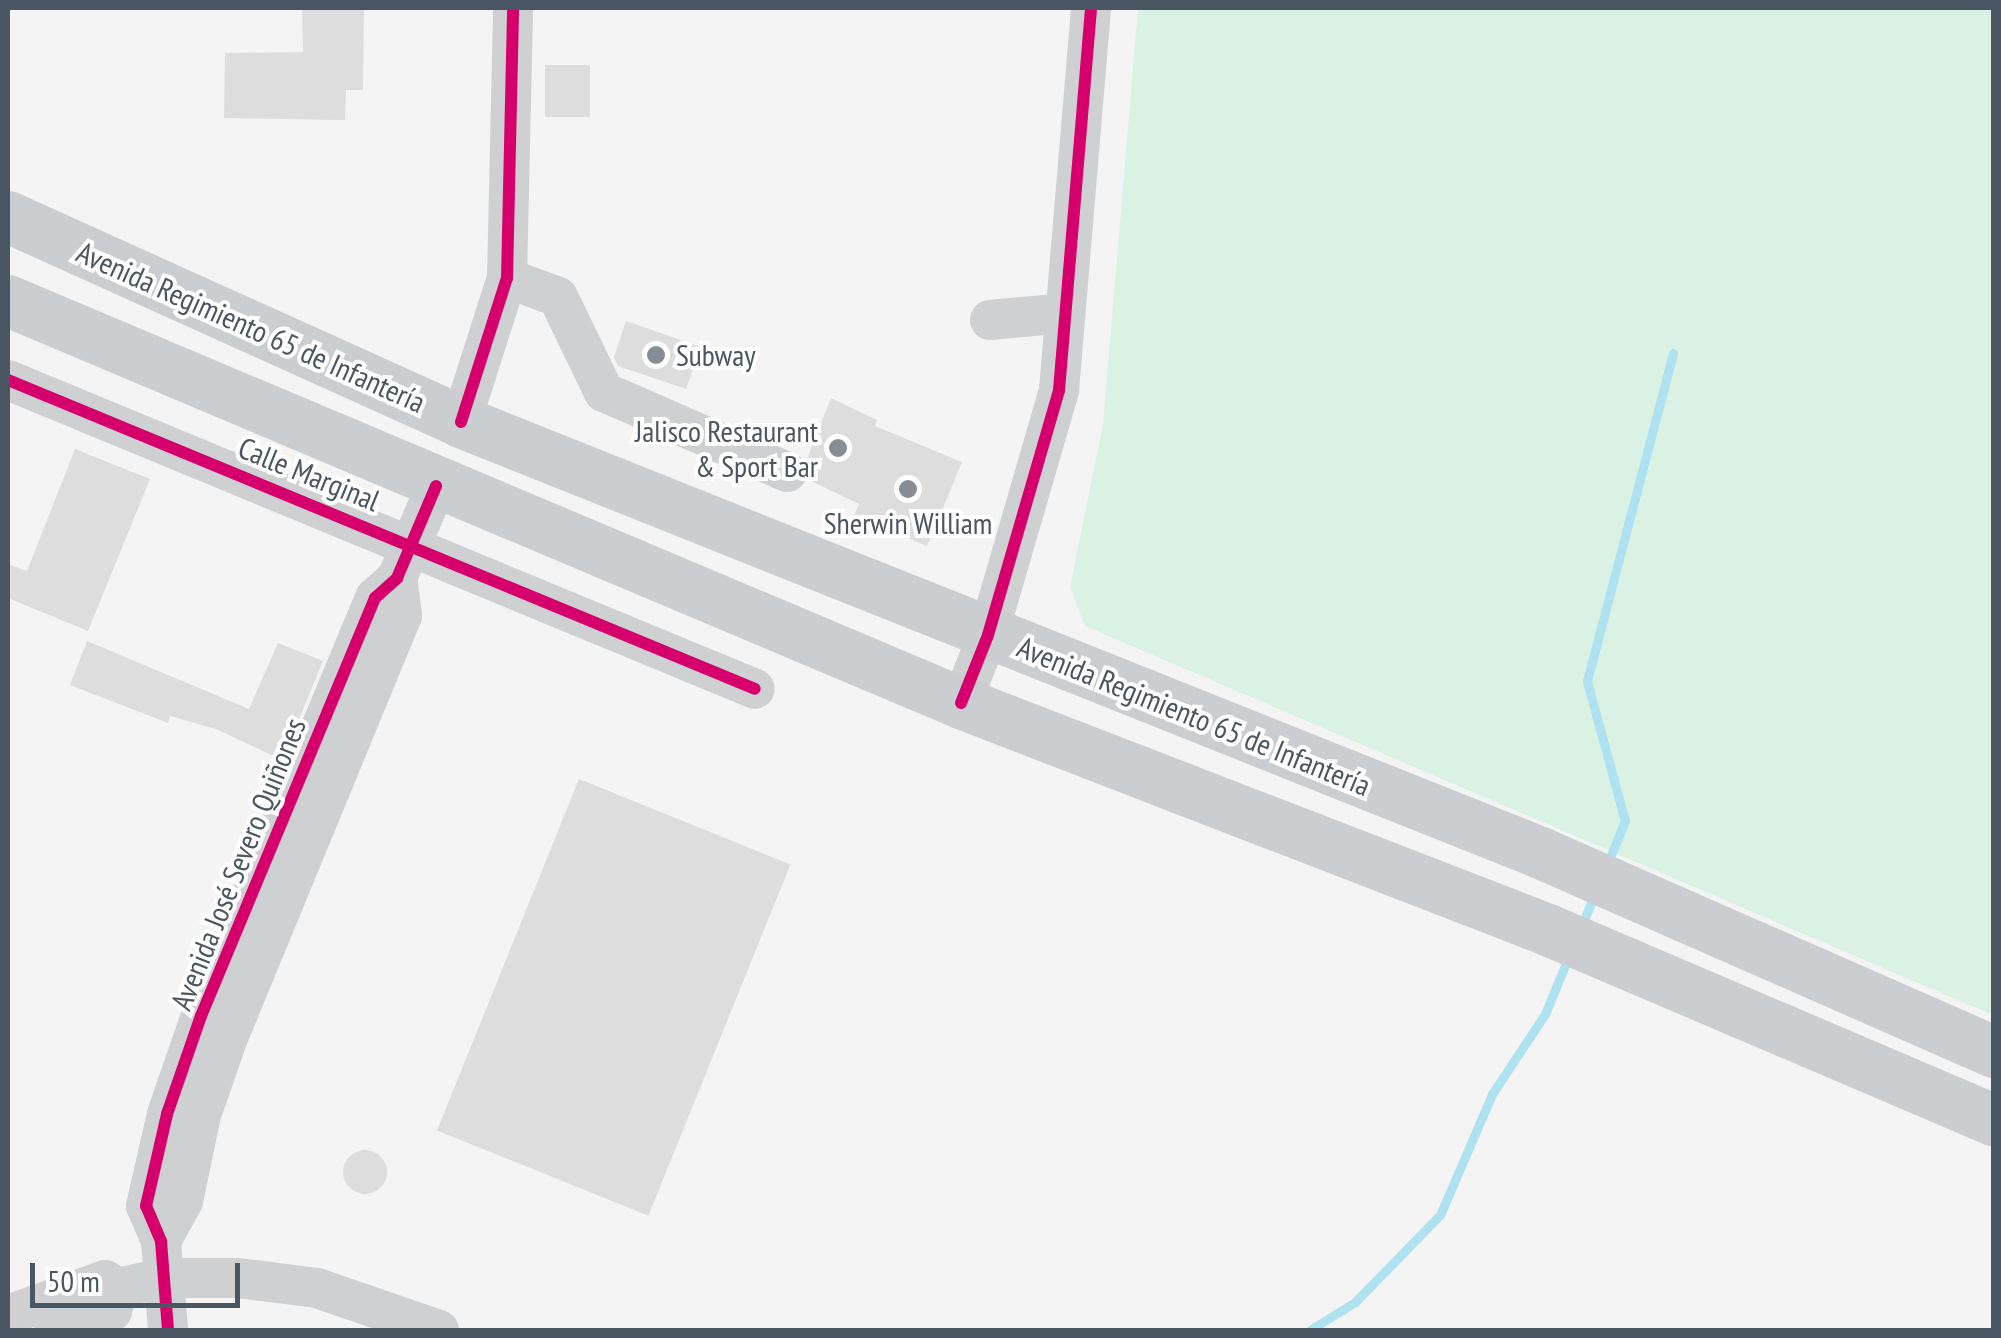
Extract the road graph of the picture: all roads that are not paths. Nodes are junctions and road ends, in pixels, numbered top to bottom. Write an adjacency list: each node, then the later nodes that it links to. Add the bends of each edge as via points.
1 (513, 8): 4 (street)
2 (1091, 8): 6 (street)
3 (8, 217): 9 (main road, Avenida Regimiento 65 de Infantería)
4 (507, 278): 9 (street); 10 (street, via 558,297 604,392)
5 (8, 301): 11 (main road)
6 (1066, 312): 7 (street); 13 (street, via 1059,390)
7 (990, 320)
8 (8, 380): 12 (street, Calle Marginal)
9 (461, 422): 13 (main road, Avenida Regimiento 65 de Infantería)
10 (787, 472)
11 (436, 486): 12 (street, Avenida José Severo Quiñones); 15 (main road)
12 (404, 560): 14 (street, Calle Marginal); 18 (street, Avenida José Severo Quiñones, via 375,598 356,686 236,974 183,1201)
13 (988, 635): 15 (street); 16 (main road, Avenida Regimiento 65 de Infantería, via 1543,854)
14 (755, 688)
15 (960, 703): 17 (main road, via 1548,930)
16 (1994, 1052)
17 (1994, 1120)
18 (162, 1259): 19 (street); 22 (street); 23 (street, via 317,1288)
19 (118, 1288): 20 (street, via 105,1280); 21 (street, via 112,1310)
20 (8, 1315)
21 (54, 1330)
22 (168, 1330)
23 (439, 1330)

